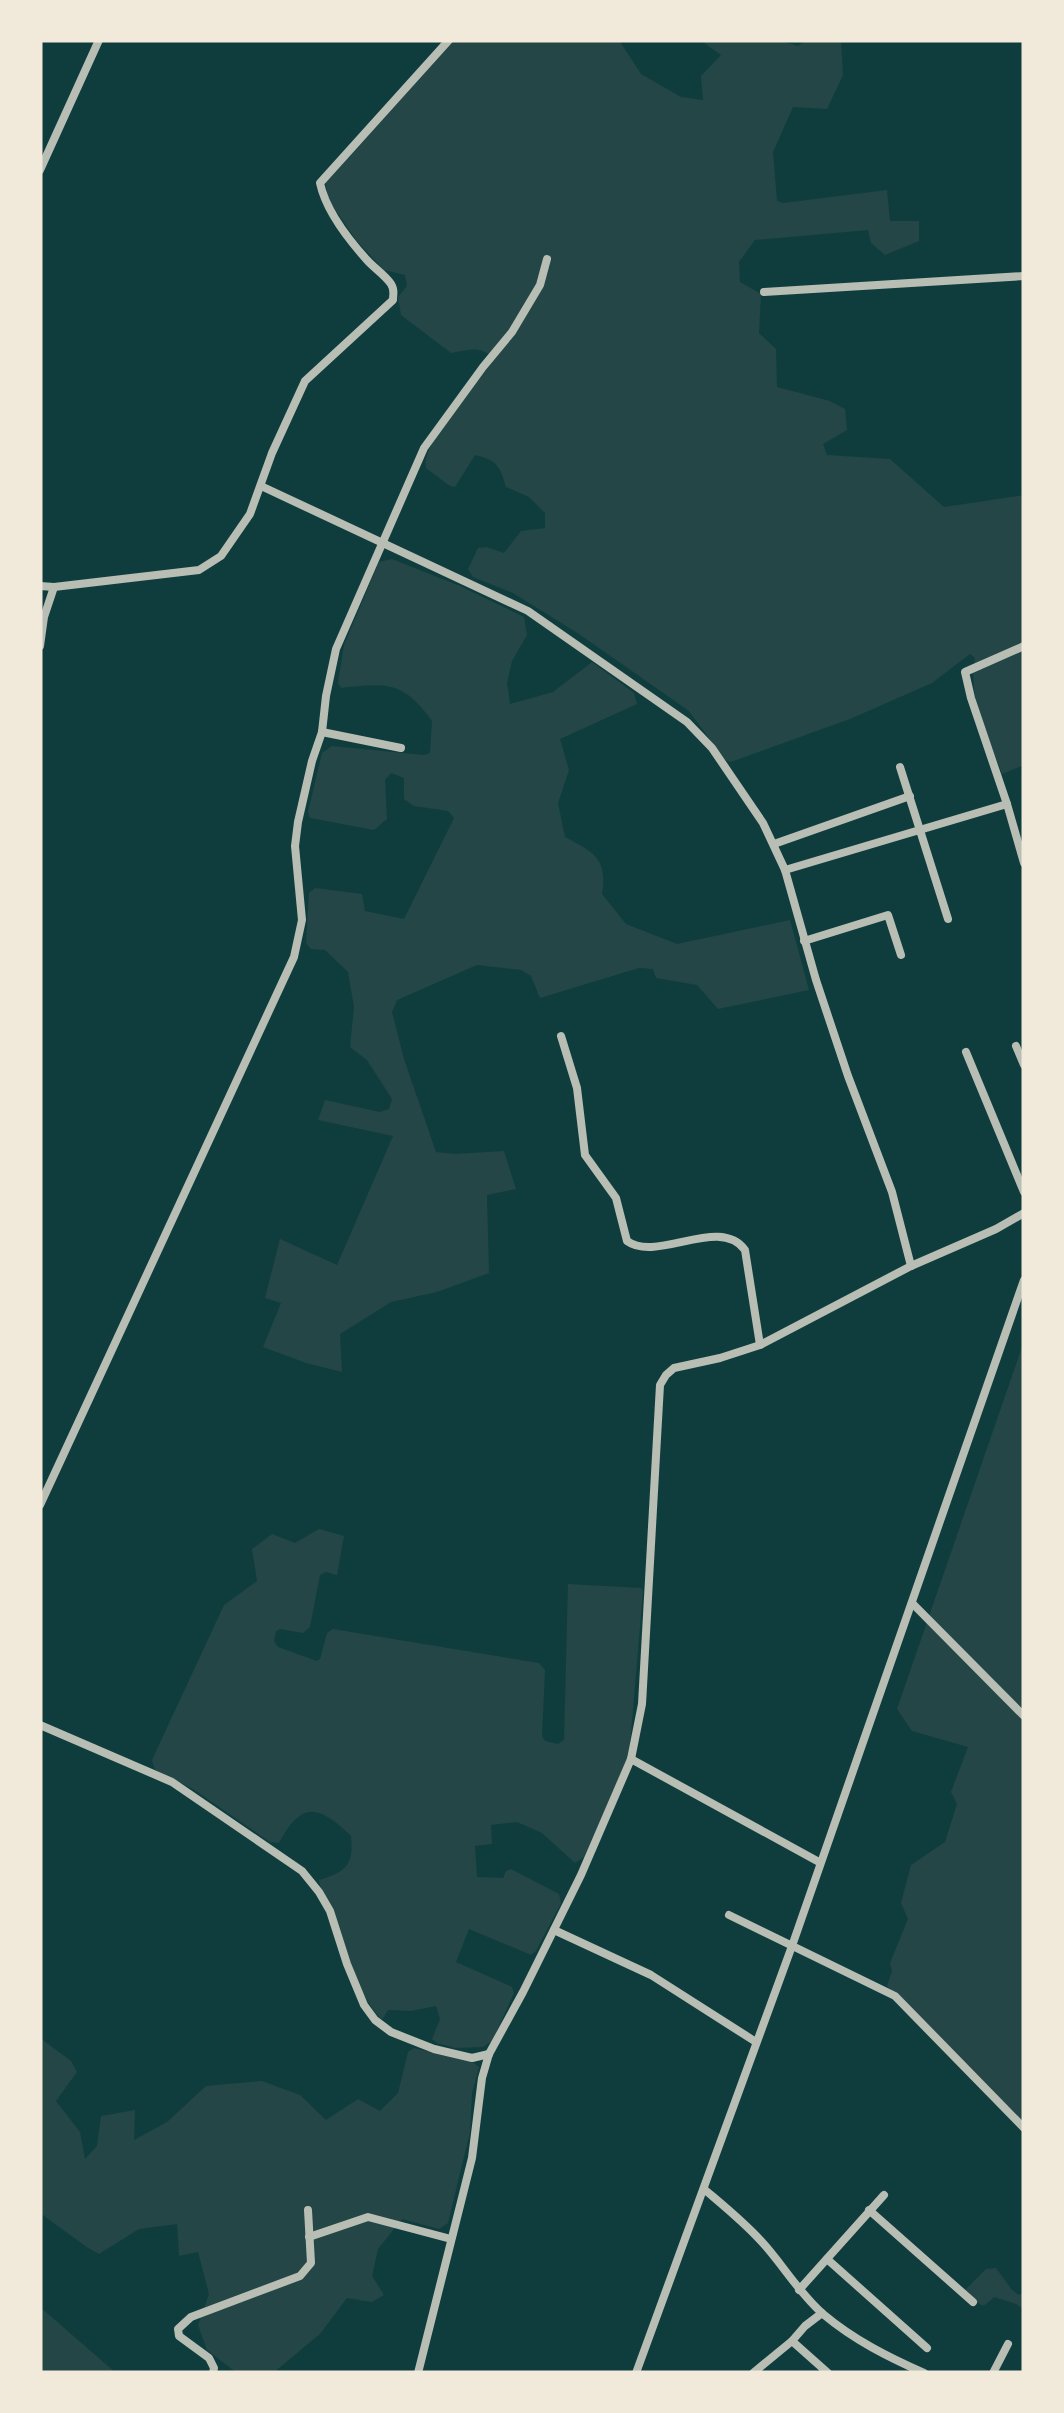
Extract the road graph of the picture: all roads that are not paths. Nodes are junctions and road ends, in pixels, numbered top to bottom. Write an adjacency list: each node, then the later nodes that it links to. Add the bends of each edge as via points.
1 (99, 40): 3 (street)
2 (449, 40): 7 (street, via 320,182 340,224 394,294 305,380)
3 (40, 170)
4 (548, 259): 8 (street, via 512,332 424,448)
5 (1024, 276): 6 (street)
6 (764, 292)
7 (261, 486): 8 (street); 10 (street, via 230,547 208,566)
8 (382, 544): 13 (street, via 336,649); 19 (street, via 528,611 688,722)
9 (40, 586): 10 (street)
10 (54, 587): 11 (street)
11 (40, 646)
12 (1024, 646): 17 (street, via 965,672)
13 (322, 732): 14 (street); 34 (street, via 295,846 302,920 294,957)
14 (401, 748)
15 (900, 767): 16 (street)
16 (910, 796): 18 (street); 19 (street)
17 (1007, 804): 18 (street); 20 (street)
18 (920, 829): 21 (street); 22 (street)
19 (774, 844): 21 (street)
20 (1024, 863)
21 (785, 870): 23 (street)
22 (948, 919)
23 (804, 941): 24 (street, via 888,915); 31 (street, via 892,1192)
24 (901, 955)
25 (560, 1036): 33 (street, via 577,1088 585,1155 616,1198 627,1240 644,1247 719,1237 740,1243)
26 (1016, 1046): 28 (street)
27 (966, 1052): 29 (street)
28 (1024, 1066)
29 (1024, 1192)
30 (1024, 1213): 31 (street)
31 (911, 1266): 33 (street)
32 (1024, 1280): 35 (street)
33 (760, 1345): 38 (street, via 674,1368 660,1385 642,1704)
34 (40, 1505)
35 (912, 1603): 36 (street); 39 (street)
36 (1024, 1716)
37 (40, 1724): 44 (street, via 172,1782 302,1871 330,1911 364,2006 390,2032 434,2050 472,2058)
38 (632, 1758): 39 (street); 41 (street)
39 (819, 1862): 42 (street)
40 (729, 1915): 42 (street)
41 (554, 1930): 43 (street, via 651,1975); 44 (street)
42 (792, 1946): 43 (street); 45 (street, via 896,1996)
43 (756, 2042): 46 (street)
44 (489, 2054): 51 (street)
45 (1024, 2128)
46 (704, 2189): 53 (street, via 764,2244); 59 (street)
47 (884, 2195): 49 (street)
48 (308, 2210): 50 (street)
49 (869, 2210): 52 (street); 54 (street)
50 (309, 2237): 51 (street, via 368,2218); 60 (street, via 310,2264 300,2276 191,2317 178,2329 209,2358)
51 (451, 2239): 61 (street)
52 (827, 2259): 53 (street); 58 (street)
53 (799, 2290): 55 (street)
54 (973, 2302)
55 (822, 2313): 56 (street); 65 (street, via 867,2346)
56 (792, 2341): 63 (street); 64 (street)
57 (1008, 2344): 66 (street)
58 (927, 2348)
59 (637, 2369): 62 (street)
60 (213, 2373)
61 (418, 2373)
62 (650, 2373)
63 (754, 2373)
64 (828, 2373)
65 (924, 2373)
66 (993, 2373)

